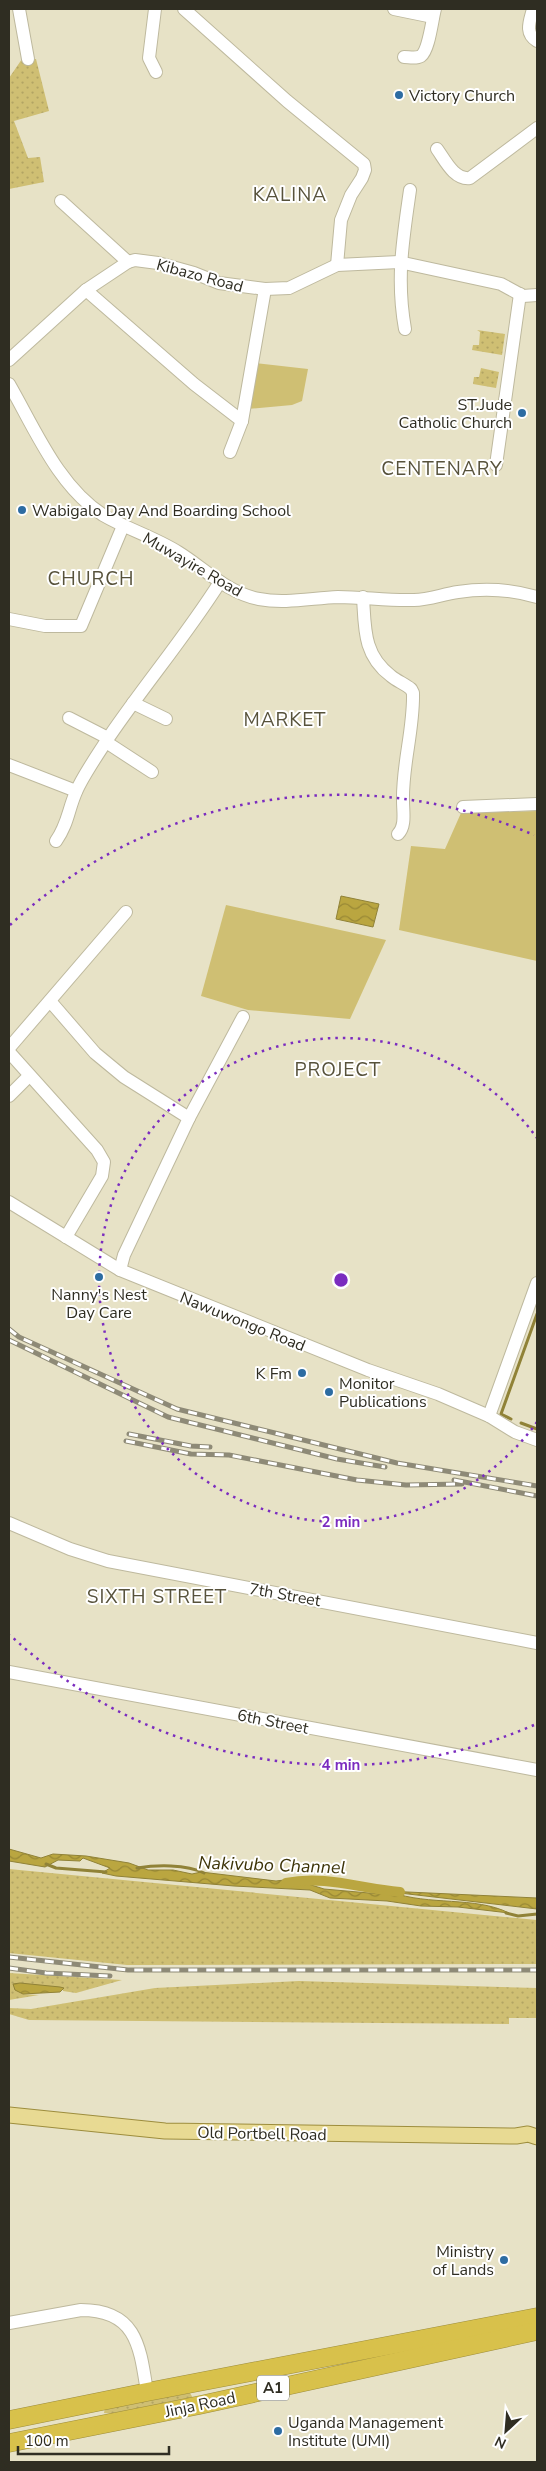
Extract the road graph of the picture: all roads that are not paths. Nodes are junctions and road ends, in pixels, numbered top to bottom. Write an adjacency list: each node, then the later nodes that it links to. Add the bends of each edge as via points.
1 (19, 9): 9 (street)
2 (155, 9): 10 (street, via 149,58)
3 (184, 9): 17 (street, via 287,101 364,164 362,178 341,220)
4 (394, 9): 6 (street)
5 (533, 9): 7 (street, via 528,27 530,36)
6 (434, 13): 8 (street, via 422,55)
7 (537, 41)
8 (404, 57)
9 (28, 59)
10 (156, 72)
11 (537, 128): 12 (street, via 470,178 456,174)
12 (437, 149)
13 (410, 190): 16 (street)
14 (61, 201): 15 (street)
15 (128, 262): 18 (street, Kibazo Road, via 158,263 228,285); 19 (street)
16 (399, 262): 17 (street, Kibazo Road); 20 (street, Kibazo Road, via 501,284); 22 (street)
17 (338, 266): 18 (street, Kibazo Road, via 289,288)
18 (265, 289): 25 (street)
19 (86, 290): 23 (street); 25 (street, via 194,384)
20 (520, 294): 21 (street, Kibazo Road, via 527,297); 27 (street)
21 (537, 295)
22 (404, 329)
23 (9, 360)
24 (9, 384): 28 (street, Muwayire Road, via 64,480 88,504)
25 (242, 421): 26 (street)
26 (230, 452)
27 (496, 465)
28 (123, 526): 29 (street, Muwayire Road, via 178,552); 32 (street, via 81,626 45,626)
29 (220, 582): 30 (street, Muwayire Road, via 240,594 277,601); 33 (street, via 198,618)
30 (363, 597): 31 (street, Muwayire Road, via 414,600 481,590); 42 (street, via 365,635 370,652 383,669 413,693 403,797 404,821)
31 (537, 597)
32 (9, 619)
33 (134, 703): 35 (street); 36 (street)
34 (69, 718): 36 (street)
35 (166, 718)
36 (107, 740): 38 (street); 39 (street)
37 (9, 765): 39 (street)
38 (152, 772)
39 (76, 791): 43 (street, via 67,824)
40 (537, 804): 41 (street)
41 (463, 807)
42 (398, 834)
43 (56, 841)
44 (126, 912): 45 (street)
45 (50, 1001): 47 (street); 51 (street, via 95,1053 124,1077)
46 (243, 1016): 51 (street)
47 (9, 1048)
48 (9, 1052): 49 (street)
49 (29, 1076): 50 (street); 53 (street, via 97,1150 104,1162 102,1176)
50 (9, 1096)
51 (189, 1118): 54 (street, via 124,1255)
52 (9, 1202): 53 (street, Nawuwongo Road)
53 (66, 1237): 54 (street, Nawuwongo Road)
54 (120, 1270): 56 (street, Nawuwongo Road)
55 (537, 1283): 56 (street)
56 (489, 1416): 57 (street, Nawuwongo Road, via 514,1432)
57 (537, 1440)
58 (9, 1523): 59 (street, 7th Street, via 108,1561)
59 (537, 1643)
60 (9, 1672): 61 (street, 6th Street)
61 (537, 1770)
62 (9, 2116): 63 (main road, Old Portbell Road, via 165,2131)
63 (516, 2136): 64 (main road, Old Portbell Road, via 528,2134); 65 (main road, Old Portbell Road)
64 (537, 2137)
65 (537, 2145)
66 (537, 2318): 69 (highway, Jinja Road / A1)
67 (9, 2323): 70 (street, via 81,2310 114,2317 125,2323 136,2339)
68 (537, 2331): 72 (highway, Jinja Road / A1)
69 (194, 2382): 70 (highway, Jinja Road / A1); 72 (highway, via 202,2389)
70 (147, 2392): 71 (highway, Jinja Road / A1)
71 (100, 2402): 73 (highway, Jinja Road / A1); 74 (highway, via 100,2416)
72 (200, 2405): 74 (highway, Jinja Road / A1)
73 (9, 2420)
74 (106, 2424): 75 (highway, Jinja Road / A1)
75 (9, 2442)

